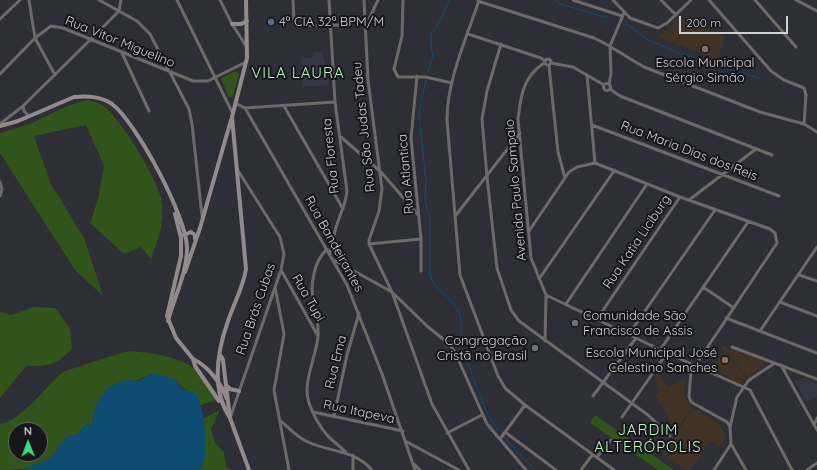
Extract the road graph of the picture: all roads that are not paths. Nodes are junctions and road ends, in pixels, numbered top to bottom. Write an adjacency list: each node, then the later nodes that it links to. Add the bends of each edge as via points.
1 (20, 0): 26 (street)
2 (29, 0): 33 (street)
3 (99, 0): 21 (street)
4 (121, 0): 21 (street)
5 (177, 0): 48 (street)
6 (220, 0): 28 (street)
7 (246, 0): 27 (main road)
8 (293, 0): 29 (street, via 294,22 299,26)
9 (329, 0): 29 (street, Rua Floresta)
10 (364, 0): 31 (street, Rua São Judas Tadeu)
11 (378, 0): 31 (street)
12 (403, 0): 47 (street, via 402,36 394,69 398,77)
13 (573, 0): 25 (street)
14 (613, 0): 23 (street)
15 (661, 0): 24 (street)
16 (692, 0): 24 (street)
17 (709, 0): 62 (street, via 771,71 780,78 804,88)
18 (755, 0): 37 (street)
19 (796, 0): 22 (street)
20 (479, 1): 32 (street); 36 (street, via 594,38)
21 (119, 11): 34 (street); 43 (street, via 137,21 150,34)
22 (817, 11)
23 (624, 13): 24 (street, via 637,21 658,28); 25 (street)
24 (676, 15)
25 (622, 16): 36 (street)
26 (0, 19)
27 (247, 22): 28 (main road); 38 (main road)
28 (232, 24): 38 (street)
29 (330, 25): 30 (street); 54 (street, Rua Floresta)
30 (343, 25)
31 (364, 30): 73 (street, Rua São Judas Tadeu)
32 (468, 34): 35 (street); 49 (street)
33 (35, 38): 34 (street, Rua Vitor Miguelino, via 49,28 57,26); 44 (street, Rua Vitor Miguelino); 45 (street)
34 (91, 39): 39 (street, Rua Vitor Miguelino); 45 (street)
35 (501, 44): 41 (street, via 541,58); 75 (street, via 483,109)
36 (610, 46): 50 (street); 62 (street, via 644,67 760,112)
37 (796, 47)
38 (248, 49): 40 (main road)
39 (122, 53): 43 (street, Rua Vitor Miguelino); 58 (street)
40 (246, 62): 48 (street, Rua Vitor Miguelino); 53 (main road)
41 (545, 62): 42 (street); 42 (street, via 549,59); 66 (street, Avenida Paulo Sampaio, via 528,77 519,111)
42 (550, 64): 46 (street, via 566,65); 76 (street, via 558,152)
43 (170, 73): 48 (street, Rua Vitor Miguelino, via 193,81 208,81); 87 (street, via 192,118)
44 (0, 74)
45 (55, 75): 55 (street)
46 (587, 75): 51 (street); 64 (street)
47 (417, 76): 49 (street); 88 (street, Rua Atlantica, via 411,138)
48 (216, 77): 59 (street)
49 (452, 83): 86 (street, via 447,120)
50 (609, 84): 51 (street); 52 (street)
51 (604, 85): 52 (street, via 605,89)
52 (610, 89): 68 (street, via 620,96)
53 (234, 102): 57 (street); 59 (main road)
54 (335, 102): 56 (street); 67 (street, Rua Floresta)
55 (23, 106): 60 (street, via 24,111); 63 (street)
56 (284, 106): 57 (street); 84 (street)
57 (245, 108): 99 (street, Rua Bandeirantes)
58 (149, 112)
59 (232, 112): 61 (main road)
60 (30, 116): 63 (main road); 83 (main road, via 74,97 92,96 112,104 132,126 143,144)
61 (232, 117): 71 (main road); 87 (main road)
62 (804, 124): 65 (street)
63 (0, 125)
64 (592, 125): 70 (street); 74 (street, Rua Maria Dias dos Reis)
65 (817, 132)
66 (520, 133): 75 (street); 91 (street, Avenida Paulo Sampaio)
67 (341, 137): 73 (street); 84 (street, Rua Floresta, via 347,191)
68 (756, 149): 69 (street); 74 (street)
69 (772, 155)
70 (595, 163): 72 (street); 76 (street, via 573,169)
71 (237, 169): 101 (street, Rua Brás Cubas, via 280,237 284,254); 128 (main road, via 246,269 242,288 228,321)
72 (614, 171): 78 (street); 105 (street)
73 (381, 172): 88 (street); 96 (street, Rua São Judas Tadeu, via 382,199)
74 (724, 174): 80 (street, Rua Maria Dias dos Reis); 82 (street)
75 (487, 177): 86 (street); 123 (street, via 497,268 504,291 515,317)
76 (565, 178): 91 (street)
77 (0, 182): 79 (street)
78 (647, 184): 81 (street); 112 (street)
79 (0, 196)
80 (779, 196)
81 (680, 197): 82 (street); 117 (street, Rua Katia Liciburg)
82 (689, 200): 85 (street)
83 (173, 204): 93 (main road); 94 (main road)
84 (343, 209): 99 (street, Rua Floresta)
85 (715, 210): 90 (street); 120 (street)
86 (456, 214): 144 (street, via 460,275 477,323 502,385)
87 (202, 216): 89 (main road)
88 (419, 216): 95 (street, Rua Atlantica)
89 (201, 221): 92 (main road); 97 (main road)
90 (748, 222): 108 (street); 113 (street, via 770,229 778,240)
91 (529, 231): 105 (street, Avenida Paulo Sampaio, via 531,258)
92 (193, 232): 93 (main road); 97 (main road)
93 (185, 233): 94 (main road); 104 (main road, via 186,254)
94 (181, 238): 118 (main road, via 181,256 167,312)
95 (421, 239): 96 (street); 102 (street, Rua Atlantica)
96 (369, 244): 109 (street)
97 (194, 245): 104 (main road)
98 (817, 247): 103 (street)
99 (328, 251): 100 (street, Rua Bandeirantes); 121 (street, Rua Itapeva, via 320,257 316,265 312,286)
100 (334, 260): 109 (street); 114 (street, Rua Bandeirantes)
101 (281, 270): 107 (street, Rua Brás Cubas); 121 (street, Rua Tupi)
102 (421, 271)
103 (798, 275): 106 (street); 111 (street)
104 (181, 278): 118 (main road)
105 (539, 279): 110 (street, Avenida Paulo Sampaio)
106 (817, 282)
107 (275, 287): 140 (street, Rua Brás Cubas); 152 (street, via 283,324 283,342 274,390)
108 (704, 287): 113 (street); 125 (street)
109 (392, 292): 147 (street, via 453,348); 158 (street, via 424,386)
110 (546, 294): 112 (street); 123 (street)
111 (780, 302): 115 (street); 119 (street)
112 (566, 304): 117 (street)
113 (734, 308): 116 (street)
114 (359, 314): 148 (street, Rua Ema); 156 (street, Rua Bandeirantes)
115 (817, 316)
116 (726, 318): 119 (street); 131 (street)
117 (597, 319): 120 (street)
118 (168, 322): 129 (main road)
119 (760, 331): 127 (street)
120 (629, 334): 122 (street)
121 (318, 336): 146 (street, Rua Itapeva, via 307,388 308,402)
122 (636, 338): 125 (street); 137 (street)
123 (545, 341): 137 (street)
124 (732, 347): 130 (street)
125 (660, 350): 126 (street)
126 (667, 353): 131 (street); 142 (street)
127 (817, 353)
128 (220, 356): 133 (main road); 138 (main road, via 223,360)
129 (192, 359): 134 (main road, via 199,362); 145 (main road)
130 (775, 363): 132 (street); 139 (street)
131 (693, 365): 139 (street); 154 (street, via 689,378 689,399 693,404 727,422)
132 (781, 365): 135 (street); 153 (street)
133 (218, 372): 134 (main road); 136 (main road)
134 (210, 374): 136 (main road)
135 (817, 379)
136 (218, 382): 143 (main road); 145 (main road)
137 (604, 383): 141 (street); 142 (street)
138 (226, 386): 140 (main road); 143 (main road)
139 (744, 386): 154 (street, via 737,397); 184 (street, via 750,390)
140 (239, 391): 150 (street, Rua Brás Cubas)
141 (593, 396)
142 (632, 402): 149 (street); 159 (street)
143 (229, 405): 150 (main road)
144 (525, 405): 157 (street); 165 (street)
145 (223, 406): 150 (main road)
146 (313, 412): 148 (street, Rua Itapeva); 164 (street, via 327,435)
147 (482, 415): 158 (street); 160 (street)
148 (334, 416): 156 (street, Rua Itapeva)
149 (622, 417)
150 (230, 418): 170 (main road)
151 (817, 418): 153 (street)
152 (281, 421): 164 (street, via 308,443); 171 (street, via 284,449)
153 (814, 425): 155 (street)
154 (730, 427): 163 (street)
155 (817, 430)
156 (402, 431): 162 (street, Rua Bandeirantes)
157 (505, 432): 160 (street); 179 (street)
158 (447, 433): 177 (street)
159 (670, 436)
160 (500, 439): 178 (street)
161 (611, 440): 167 (street)
162 (407, 442): 168 (street, Rua Bandeirantes); 176 (street)
163 (731, 444): 182 (street); 183 (street)
164 (347, 453): 166 (street)
165 (593, 454): 167 (street); 180 (street)
166 (353, 455): 172 (street); 173 (street)
167 (597, 457): 181 (street)
168 (413, 463): 174 (street, Rua Bandeirantes); 175 (street)
169 (817, 463): 185 (street)
170 (249, 470)
171 (290, 470)
172 (353, 470)
173 (372, 470)
174 (415, 470)
175 (420, 470)
176 (459, 470)
177 (469, 470)
178 (526, 470)
179 (556, 470)
180 (581, 470)
181 (614, 470)
182 (714, 470)
183 (746, 470)
184 (792, 470)
185 (807, 470)

